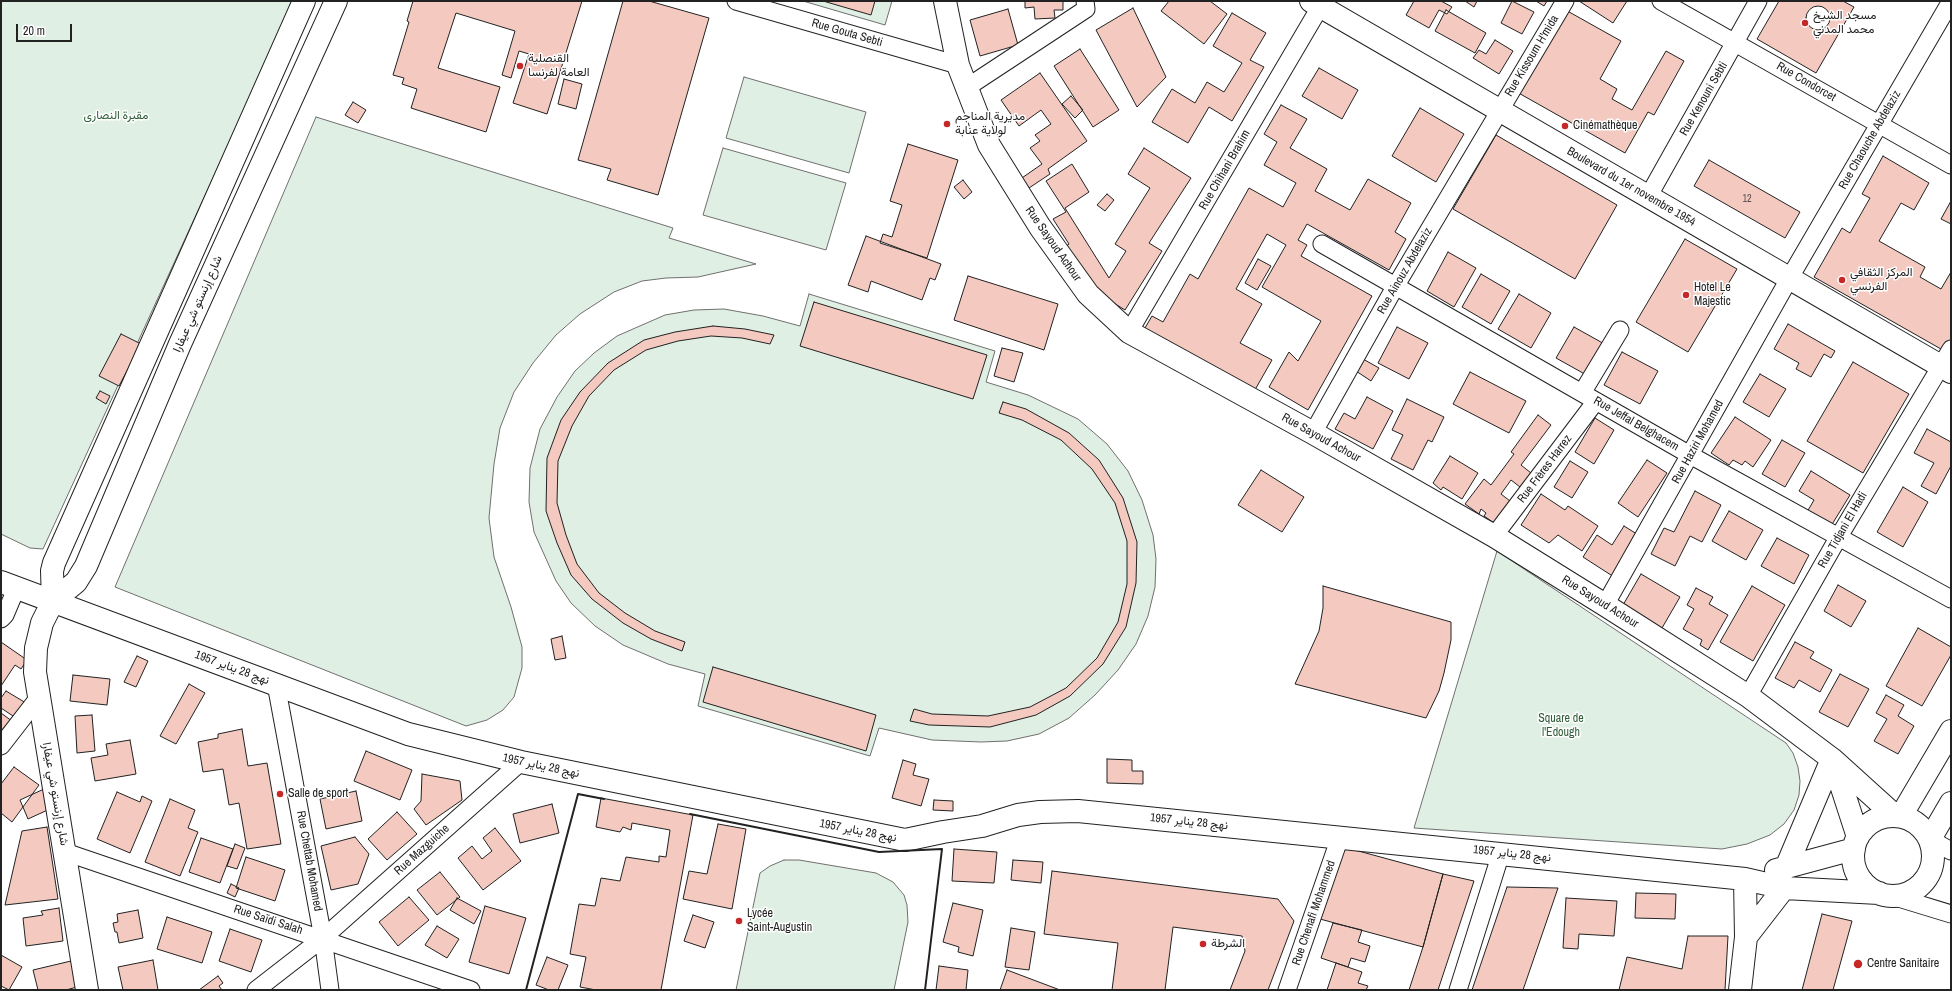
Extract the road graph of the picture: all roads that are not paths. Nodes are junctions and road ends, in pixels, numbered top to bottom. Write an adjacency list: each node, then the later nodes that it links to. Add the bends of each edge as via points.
1 (304, 1): 23 (main road)
2 (336, 1): 24 (main road, شارع إرنستو شي عيفارا)
3 (736, 1): 12 (street, Rue Gouta Sebti)
4 (945, 1): 12 (main road, Rue Sayoud Achour)
5 (1085, 1): 13 (street, via 1086,9)
6 (1565, 1): 14 (street, Rue Kissoum H'mida)
7 (1661, 1): 11 (street, Rue Condorcet)
8 (1758, 1): 11 (street, Rue Kenouni Sebti)
9 (1951, 1): 15 (street, Rue Chaouche Abdelaziz)
10 (1316, 4): 14 (main road, Boulevard du 1er novembre 1954); 22 (street, Rue Chihani Brahim)
11 (1736, 42): 15 (street, Rue Condorcet); 17 (street, Rue Kenouni Sebti)
12 (958, 65): 13 (main road, Rue Sayoud Achour)
13 (966, 88): 22 (main road, Rue Sayoud Achour, via 989,145 1040,227 1088,294)
14 (1499, 111): 17 (main road, Boulevard du 1er novembre 1954); 20 (street, Rue Ainouz Abdelaziz)
15 (1880, 124): 16 (street, Rue Condorcet); 19 (street, Rue Chaouche Abdelaziz)
16 (1951, 165)
17 (1648, 197): 19 (main road, Boulevard du 1er novembre 1954)
18 (1322, 244): 20 (street, Rue Jeffal Belghacem)
19 (1789, 279): 25 (main road, Boulevard du 1er novembre 1954); 28 (street, Rue Haziri Mohamed)
20 (1395, 287): 26 (street, Rue Jeffal Belghacem); 27 (street, Rue Ainouz Abdelaziz)
21 (1620, 330): 26 (street, Rue Frères Harrez)
22 (1129, 332): 27 (main road, Rue Sayoud Achour)
23 (156, 334): 24 (main road); 33 (main road, via 54,563 51,579)
24 (180, 344): 33 (main road, شارع إرنستو شي عيفارا, via 86,566 76,582)
25 (1948, 362): 30 (street, Rue Tidjani El Hadi)
26 (1589, 397): 28 (street, Rue Jeffal Belghacem); 29 (street, Rue Frères Harrez)
27 (1313, 433): 29 (main road, Rue Sayoud Achour)
28 (1690, 455): 30 (street, Rue Jeffal Belghacem); 34 (street, Rue Haziri Mohamed)
29 (1494, 536): 34 (main road, Rue Sayoud Achour)
30 (1838, 538): 32 (street, Rue Jeffal Belghacem); 37 (street, Rue Tidjani El Hadi)
31 (9, 586): 33 (main road, نهج 28 يناير 1957); 35 (street, via 5,615)
32 (1951, 599)
33 (53, 601): 36 (main road, نهج 28 يناير 1957); 38 (main road, شارع إرنستو شي عيفارا, via 42,623 36,648 35,672)
34 (1605, 604): 37 (main road, Rue Sayoud Achour)
35 (1, 619)
36 (276, 684): 42 (main road, نهج 28 يناير 1957, via 408,734); 56 (street, Rue Chettab Mohamed)
37 (1748, 696): 41 (main road, Rue Sayoud Achour)
38 (39, 697): 40 (street); 49 (main road, شارع إرنستو شي عيفارا)
39 (1951, 731): 44 (main road)
40 (1, 746)
41 (1832, 759): 44 (main road, Rue Sayoud Achour); 47 (main road); 51 (main road)
42 (521, 762): 45 (main road, نهج 28 يناير 1957, via 905,840 982,826 1018,815 1078,811); 56 (street, Rue Mazguiche)
43 (1951, 802): 46 (main road)
44 (1898, 816): 46 (main road, via 1913,821); 47 (main road, via 1876,820 1866,827)
45 (1340, 837): 50 (main road, نهج 28 يناير 1957); 61 (street, Rue Chenafi Mohammed)
46 (1930, 839): 48 (street); 53 (main road, via 1932,865 1927,878 1918,888 1906,894)
47 (1856, 843): 51 (main road); 53 (main road, via 1854,863 1859,876 1867,886)
48 (1951, 851)
49 (65, 852): 56 (street, Rue Saïdi Salah); 57 (main road, شارع إرنستو شي عيفارا)
50 (1501, 853): 52 (main road, نهج 28 يناير 1957); 62 (street)
51 (1785, 878): 52 (main road); 53 (main road); 55 (main road)
52 (1745, 879): 55 (main road)
53 (1886, 894): 54 (street)
54 (1951, 914)
55 (1746, 937): 63 (main road)
56 (323, 938): 58 (street, Rue Mazguiche); 59 (street, Rue Chettab Mohamed); 60 (street, Rue Saïdi Salah)
57 (88, 990)
58 (256, 990)
59 (330, 990)
60 (471, 990)
61 (1287, 990)
62 (1458, 990)
63 (1740, 990)

